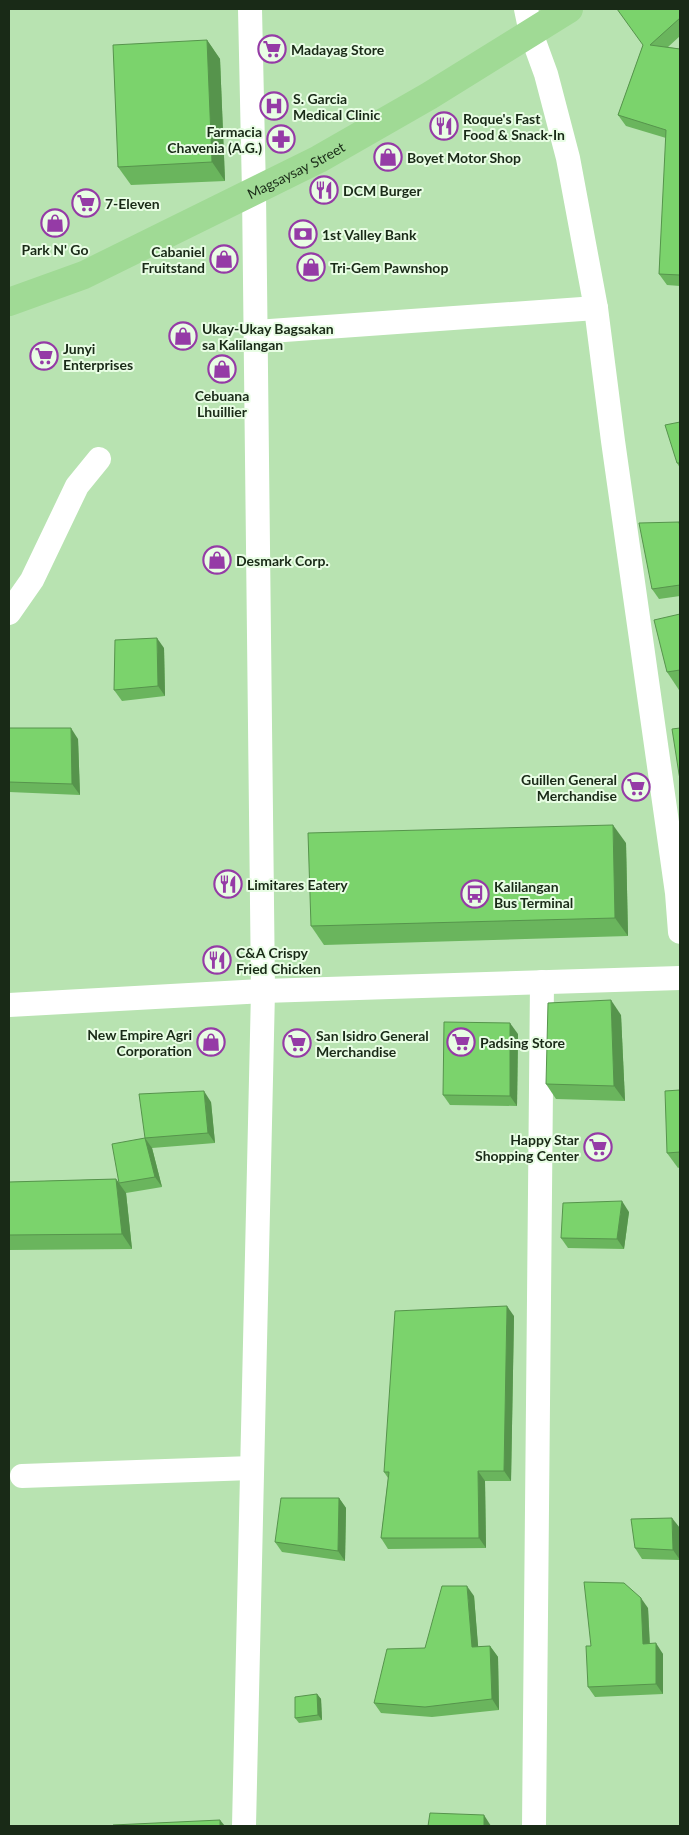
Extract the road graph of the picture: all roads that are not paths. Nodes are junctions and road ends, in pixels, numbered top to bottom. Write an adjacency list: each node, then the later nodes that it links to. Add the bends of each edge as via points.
1 (250, 9): 4 (street)
2 (569, 9): 3 (main road, Magsaysay Street)
3 (529, 21): 4 (main road, Magsaysay Street, via 375,128); 6 (street, via 568,158)
4 (254, 192): 5 (main road, Magsaysay Street, via 84,274); 7 (street)
5 (9, 302)
6 (596, 308): 7 (street); 10 (street)
7 (256, 332): 13 (street)
8 (99, 459): 9 (street, via 77,486 32,580)
9 (9, 613)
10 (680, 932)
11 (680, 978): 12 (street)
12 (542, 982): 13 (street); 18 (street)
13 (263, 991): 14 (street); 15 (street)
14 (9, 1005)
15 (252, 1468): 16 (street); 17 (street)
16 (22, 1476)
17 (244, 1826)
18 (534, 1826)

